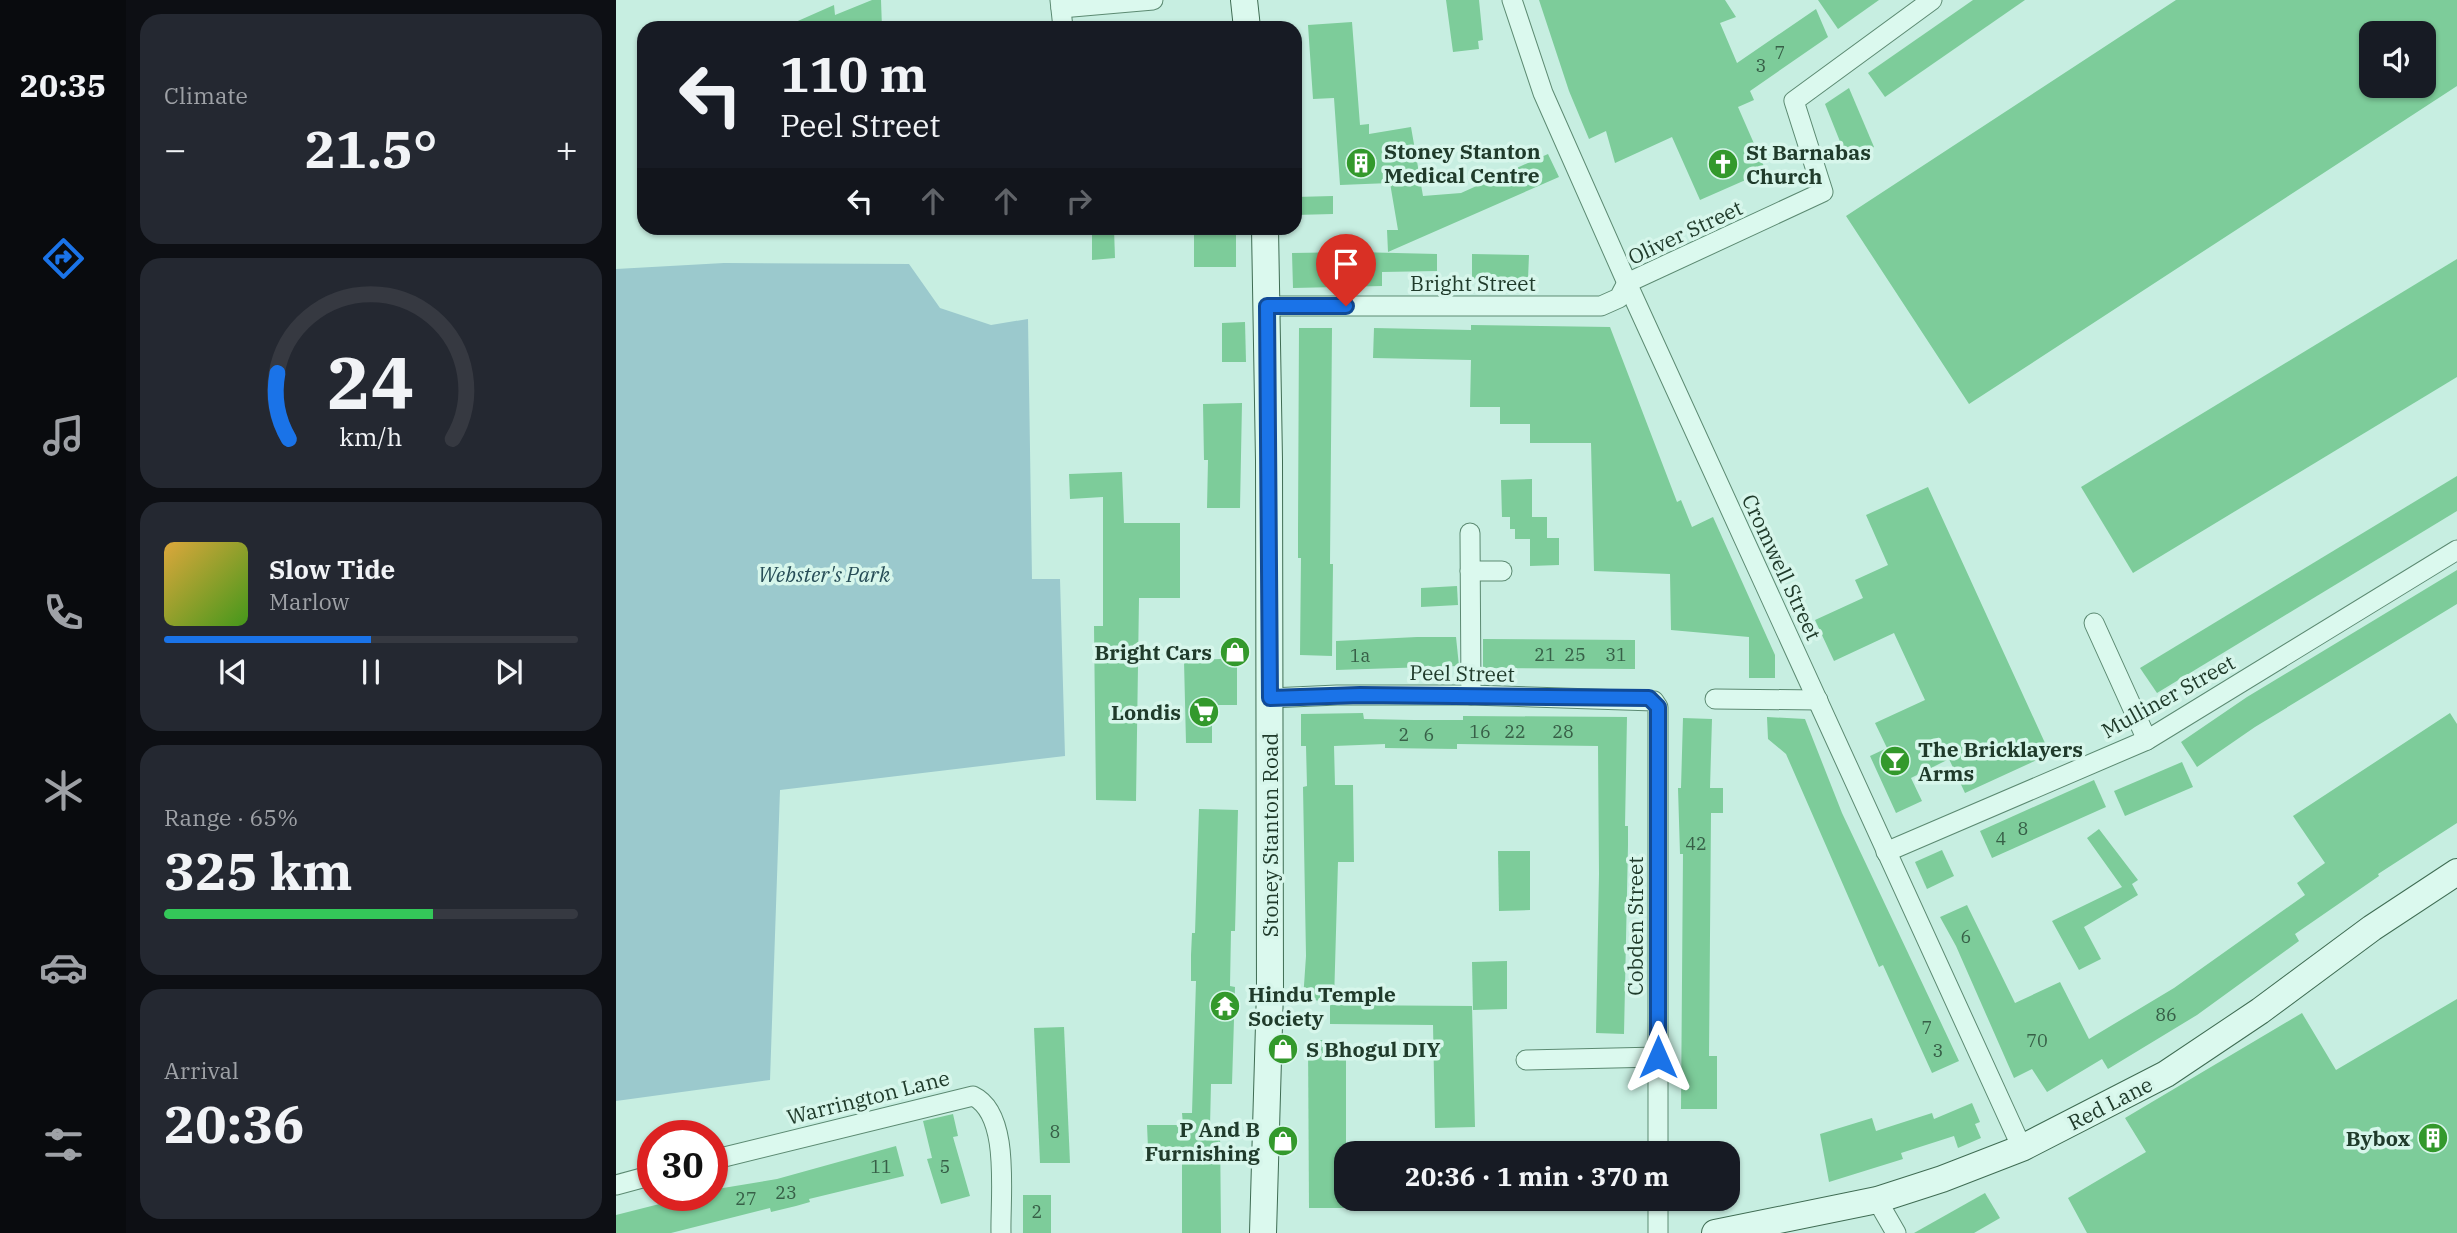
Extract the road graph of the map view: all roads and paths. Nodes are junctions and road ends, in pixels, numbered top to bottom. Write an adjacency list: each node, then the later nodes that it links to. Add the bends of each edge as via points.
1 (1153, 0): 5 (street)
2 (1244, 0): 6 (main road)
3 (1512, 0): 8 (street, Cromwell Street, via 1543,93)
4 (1932, 0): 8 (street, Oliver Street, via 1794,101 1823,192)
5 (1062, 12)
6 (1246, 21)
7 (1265, 235): 9 (main road, Stoney Stanton Road)
8 (1628, 283): 9 (street, Bright Street, via 1619,298 1601,306); 19 (street, Cromwell Street)
9 (1267, 306): 16 (main road, Stoney Stanton Road)
10 (1470, 533): 12 (street)
11 (2457, 551): 20 (street, Mulliner Street)
12 (1470, 571): 13 (street); 15 (street)
13 (1502, 571)
14 (2094, 622): 20 (street)
15 (1471, 695): 16 (street, Peel Street); 18 (street, Peel Street)
16 (1270, 698): 33 (main road, Stoney Stanton Road, via 1270,990)
17 (1715, 699): 19 (street)
18 (1654, 701): 23 (street, Cobden Street, via 1658,707)
19 (1818, 701): 21 (street, Cromwell Street)
20 (2147, 740): 21 (street, Mulliner Street)
21 (1886, 852): 26 (street, Cromwell Street)
22 (2457, 872): 26 (main road, Red Lane, via 2166,1074)
23 (1658, 1057): 24 (street); 25 (street, Cobden Street)
24 (1526, 1060)
25 (1658, 1141)
26 (2022, 1148): 30 (main road, Red Lane)
27 (728, 1156): 32 (street, Warrington Lane, via 972,1096 989,1108 995,1122 1000,1155)
28 (637, 1179): 29 (street)
29 (616, 1185)
30 (1877, 1200): 35 (main road, Red Lane); 36 (street)
31 (1658, 1211): 34 (street)
32 (1000, 1233)
33 (1263, 1233)
34 (1658, 1233)
35 (1715, 1233)
36 (1896, 1233)

